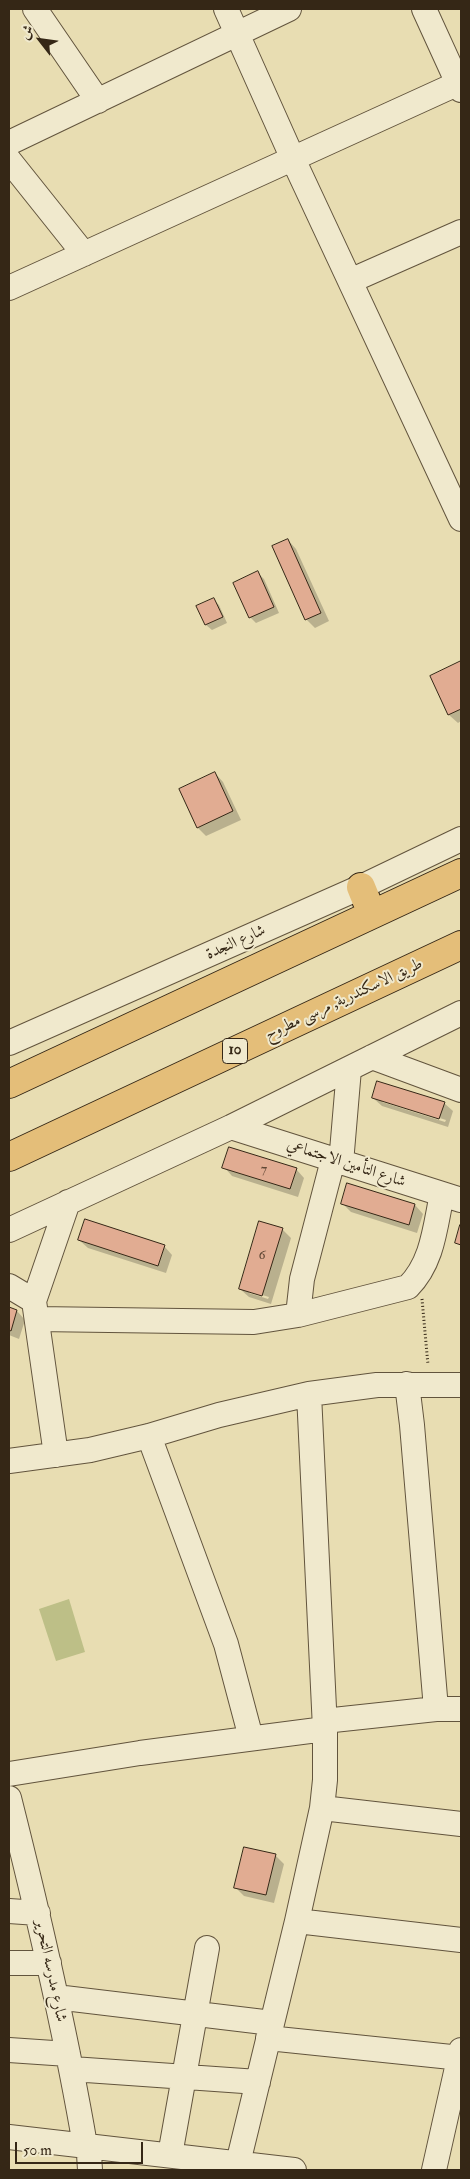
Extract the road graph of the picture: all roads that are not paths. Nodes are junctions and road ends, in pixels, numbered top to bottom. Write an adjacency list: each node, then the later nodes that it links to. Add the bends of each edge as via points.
1 (35, 9): 7 (street)
2 (226, 9): 5 (street)
3 (289, 9): 5 (street)
4 (424, 9): 6 (street)
5 (238, 34): 7 (street); 9 (street)
6 (460, 85): 9 (street)
7 (98, 101): 8 (street)
8 (9, 143)
9 (293, 159): 12 (street); 13 (street)
10 (9, 160): 12 (street)
11 (461, 232): 13 (street)
12 (84, 254): 14 (street)
13 (350, 281): 15 (street)
14 (9, 288)
15 (461, 519)
16 (461, 839): 18 (street, شارع النجدة)
17 (461, 873): 19 (main road)
18 (361, 887): 19 (main road); 22 (street, شارع النجدة)
19 (372, 914): 25 (main road)
20 (461, 945): 28 (main road, طريق الاسكندرية, مرسى مطروح / 10)
21 (461, 1013): 23 (street)
22 (9, 1043)
23 (372, 1057): 24 (street); 26 (street)
24 (348, 1069): 27 (street); 29 (street)
25 (9, 1084)
26 (461, 1090)
27 (231, 1127): 29 (street, شارع التأمين الاجتماعي); 31 (street)
28 (9, 1157)
29 (337, 1161): 30 (street, شارع التأمين الاجتماعي); 35 (street, via 302,1279)
30 (452, 1197): 35 (street, via 426,1264 408,1287)
31 (68, 1202): 32 (street); 34 (street)
32 (9, 1230)
33 (9, 1286): 34 (street)
34 (35, 1310): 35 (street, via 232,1323 276,1320); 40 (street)
35 (298, 1314)
36 (418, 1384): 37 (street); 38 (street, via 360,1386); 42 (street, via 412,1425)
37 (461, 1385)
38 (308, 1394): 39 (street); 44 (street)
39 (149, 1436): 40 (street); 45 (street, via 226,1644)
40 (56, 1455): 41 (street)
41 (9, 1462)
42 (436, 1709): 43 (street); 44 (street)
43 (461, 1709)
44 (325, 1725): 45 (street); 48 (street)
45 (252, 1738): 46 (street)
46 (9, 1774)
47 (9, 1798): 51 (street, شارع مدرسه التحرير)
48 (322, 1808): 49 (street); 52 (street)
49 (461, 1824)
50 (9, 1911): 51 (street)
51 (38, 1913): 56 (street, شارع مدرسه التحرير)
52 (297, 1921): 53 (street); 59 (street)
53 (461, 1940)
54 (207, 1948): 58 (street)
55 (9, 1963): 56 (street)
56 (49, 1963): 57 (street, شارع مدرسه التحرير)
57 (56, 1997): 58 (street); 62 (street, شارع مدرسه التحرير)
58 (195, 2014): 59 (street); 63 (street)
59 (270, 2030): 61 (street); 64 (street)
60 (9, 2050): 62 (street)
61 (461, 2056): 71 (street)
62 (70, 2061): 63 (street); 66 (street, شارع مدرسه التحرير)
63 (184, 2077): 64 (street); 67 (street)
64 (258, 2082): 68 (street)
65 (9, 2137): 66 (street)
66 (85, 2145): 67 (street); 69 (street, شارع مدرسه التحرير, via 90,2154)
67 (170, 2155): 68 (street)
68 (238, 2163): 70 (street)
69 (90, 2170)
70 (294, 2170)
71 (434, 2170)

